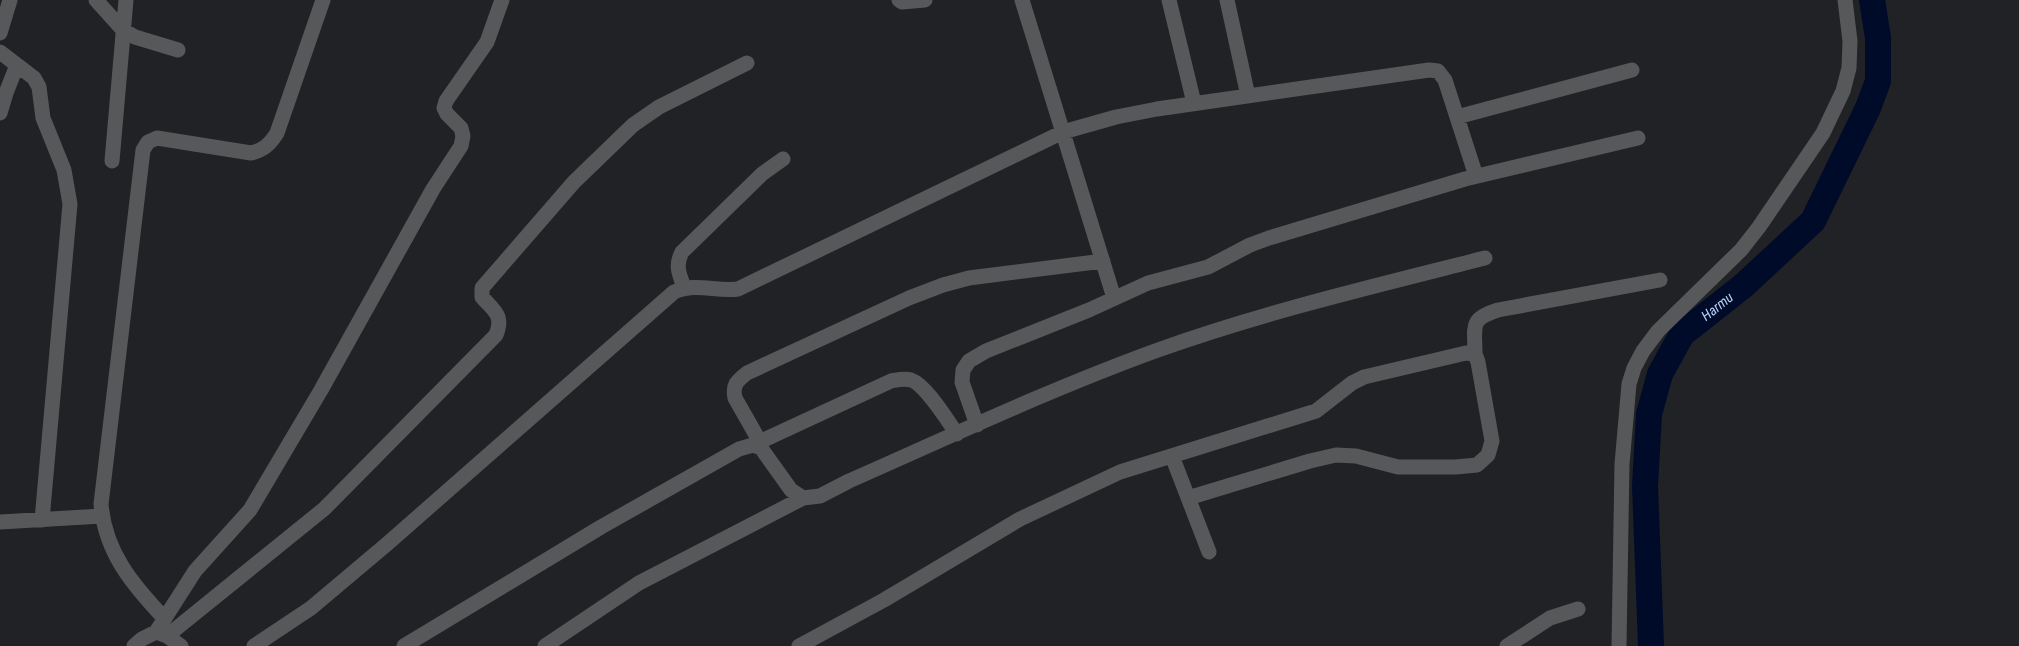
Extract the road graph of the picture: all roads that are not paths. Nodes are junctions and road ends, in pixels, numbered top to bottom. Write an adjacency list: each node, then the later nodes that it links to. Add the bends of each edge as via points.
1 (10, 0): 13 (street)
2 (96, 0): 12 (street)
3 (126, 0): 12 (street)
4 (323, 0): 40 (street, via 277,133 270,144 251,153 158,138 148,142 144,150)
5 (502, 0): 45 (street, via 487,42 444,108 461,128 461,146 433,189 250,510 195,571)
6 (899, 0): 7 (street)
7 (925, 0)
8 (1022, 0): 23 (street)
9 (1169, 0): 20 (street)
10 (1227, 0): 19 (street)
11 (1845, 0): 54 (street, via 1850,41 1849,68 1843,91 1823,133 1741,250 1658,331 1634,368 1629,384 1622,464)
12 (123, 30): 14 (street); 26 (street)
13 (0, 33)
14 (178, 50)
15 (0, 52): 17 (street)
16 (747, 63): 46 (street, via 659,107 606,150 482,288 482,297 499,316 496,335 324,509)
17 (17, 65): 21 (street); 41 (street, via 34,78 39,87 43,118 64,170 70,204)
18 (1632, 70): 22 (street)
19 (1248, 96): 20 (street); 22 (street, via 1429,70 1438,71 1445,80)
20 (1194, 103): 23 (street, via 1135,112)
21 (0, 113)
22 (1458, 117): 27 (street)
23 (1063, 132): 29 (street); 31 (street, via 738,289)
24 (1638, 138): 27 (street)
25 (783, 159): 31 (street, via 762,174 682,252 677,270)
26 (112, 161)
27 (1476, 176): 32 (street, via 1270,238 1208,266)
28 (1485, 258): 34 (street, via 1277,312 1159,350)
29 (1103, 261): 32 (street); 36 (street, via 968,278 943,285 746,373 736,381 733,390)
30 (1660, 280): 33 (street, via 1484,314 1477,319 1475,326)
31 (684, 287): 49 (street, via 657,306 311,608)
32 (1114, 298): 34 (street, via 969,361 963,370 962,382)
33 (1475, 354): 37 (street, via 1466,353 1364,378 1352,383 1316,411); 39 (street, via 1492,441 1488,455 1476,465 1398,467 1356,456 1336,455)
34 (977, 425): 35 (street)
35 (957, 434): 36 (street, via 921,386 901,379); 38 (street, via 820,496)
36 (756, 444): 38 (street, via 791,490); 50 (street, via 739,449 601,527)
37 (1172, 456): 39 (street); 52 (street, via 1120,472 1020,519)
38 (803, 498): 51 (street, via 639,583)
39 (1188, 498): 43 (street)
40 (102, 516): 41 (street); 45 (street, via 105,531 126,574)
41 (42, 520): 42 (street)
42 (0, 522)
43 (1209, 552)
44 (1578, 609): 53 (street, via 1550,618)
45 (164, 618): 46 (street)
46 (162, 634): 47 (street, via 142,639); 48 (street)
47 (134, 646)
48 (181, 646)
49 (254, 646)
50 (404, 646)
51 (545, 646)
52 (799, 646)
53 (1507, 646)
54 (1619, 646)

